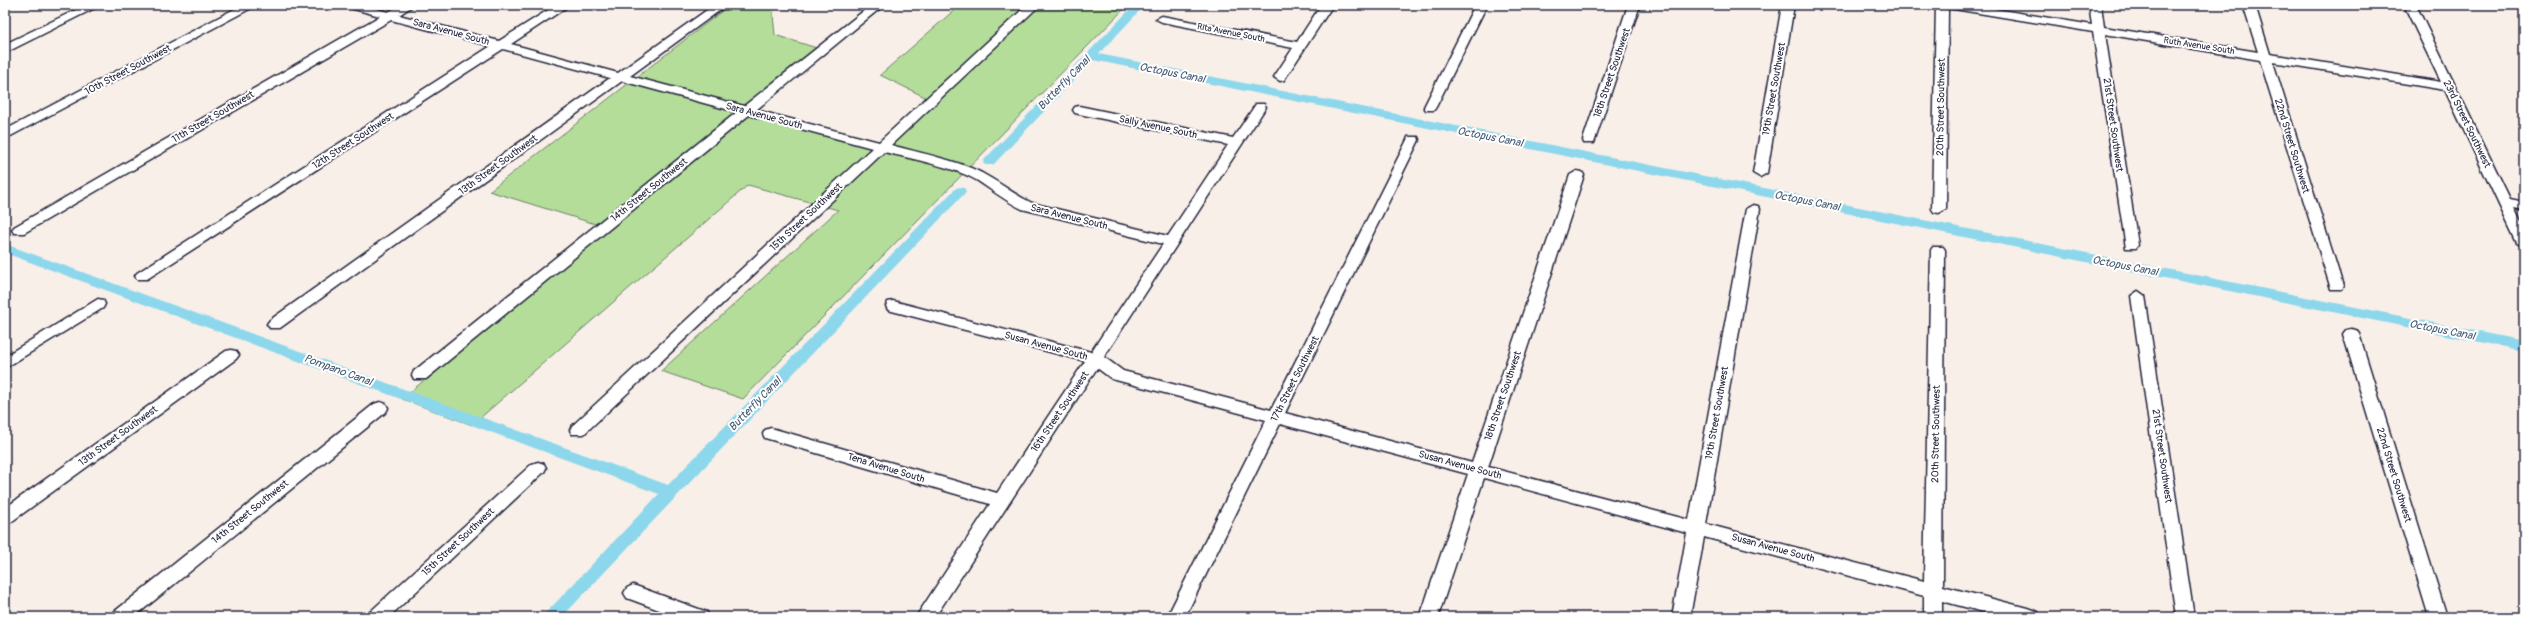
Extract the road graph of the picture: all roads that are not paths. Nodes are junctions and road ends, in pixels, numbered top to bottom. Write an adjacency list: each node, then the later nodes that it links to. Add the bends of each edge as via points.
1 (95, 5): 23 (street)
2 (251, 5): 32 (street, 10th Street Southwest)
3 (350, 5): 18 (street, Sara Avenue South)
4 (408, 5): 18 (street, 11th Street Southwest)
5 (564, 5): 21 (street, 12th Street Southwest)
6 (721, 5): 25 (street, 13th Street Southwest)
7 (878, 5): 31 (street, 14th Street Southwest)
8 (1034, 5): 36 (street, 15th Street Southwest)
9 (1327, 5): 22 (street)
10 (1481, 5): 29 (street)
11 (1634, 5): 34 (street, 18th Street Southwest)
12 (1788, 5): 37 (street, 19th Street Southwest)
13 (1942, 5): 42 (street, 20th Street Southwest)
14 (1950, 5): 20 (street, Ruth Avenue South)
15 (2095, 5): 20 (street, 21st Street Southwest)
16 (2249, 5): 24 (street, 22nd Street Southwest)
17 (2410, 5): 27 (street, 23rd Street Southwest)
18 (389, 16): 21 (street, Sara Avenue South); 43 (street, 11th Street Southwest)
19 (1162, 19): 22 (street, Rita Avenue South)
20 (2100, 30): 24 (street, Ruth Avenue South); 46 (street, 21st Street Southwest)
21 (501, 46): 25 (street, Sara Avenue South); 48 (street, 12th Street Southwest)
22 (1300, 46): 26 (street)
23 (5, 49)
24 (2265, 56): 27 (street, Ruth Avenue South); 49 (street, 22nd Street Southwest)
25 (620, 77): 31 (street, Sara Avenue South); 53 (street, 13th Street Southwest)
26 (1280, 77)
27 (2449, 87): 39 (street, 23rd Street Southwest)
28 (1260, 107): 35 (street, 16th Street Southwest)
29 (1430, 107)
30 (1079, 110): 35 (street, Sally Avenue South)
31 (746, 112): 36 (street, Sara Avenue South); 58 (street, 14th Street Southwest)
32 (5, 135)
33 (1413, 140): 60 (street, 17th Street Southwest)
34 (1589, 140)
35 (1236, 143): 44 (street, 16th Street Southwest)
36 (881, 147): 44 (street, Sara Avenue South, via 972,173 1027,206); 61 (street, 15th Street Southwest)
37 (1760, 173)
38 (1577, 175): 64 (street, 18th Street Southwest)
39 (2505, 202): 40 (street); 45 (street, 23rd Street Southwest)
40 (2524, 206)
41 (1752, 209): 67 (street, 19th Street Southwest)
42 (1940, 209)
43 (19, 230)
44 (1171, 241): 56 (street, 16th Street Southwest)
45 (2524, 243)
46 (2131, 245)
47 (1938, 250): 68 (street, 20th Street Southwest)
48 (142, 276)
49 (2336, 286)
50 (2138, 296): 79 (street, 21st Street Southwest)
51 (98, 304): 57 (street)
52 (893, 306): 56 (street, Susan Avenue South)
53 (275, 324)
54 (2351, 334): 80 (street, 22nd Street Southwest)
55 (231, 355): 66 (street, 13th Street Southwest)
56 (1096, 359): 60 (street, Susan Avenue South, via 1118,375); 65 (street, 16th Street Southwest)
57 (5, 363)
58 (420, 376)
59 (380, 408): 70 (street, 14th Street Southwest)
60 (1276, 416): 64 (street, Susan Avenue South); 74 (street, 17th Street Southwest)
61 (578, 430)
62 (771, 434): 65 (street, Tena Avenue South)
63 (538, 468): 71 (street, 15th Street Southwest)
64 (1478, 470): 67 (street, Susan Avenue South); 75 (street, 18th Street Southwest)
65 (1001, 501): 73 (street, 16th Street Southwest)
66 (5, 517)
67 (1697, 528): 68 (street, Susan Avenue South); 76 (street, 19th Street Southwest)
68 (1934, 591): 77 (street, 20th Street Southwest); 78 (street, Susan Avenue South)
69 (633, 594): 72 (street)
70 (121, 617)
71 (377, 617)
72 (700, 617)
73 (924, 617)
74 (1176, 617)
75 (1429, 617)
76 (1682, 617)
77 (1933, 617)
78 (2031, 617)
79 (2185, 617)
80 (2438, 617)

